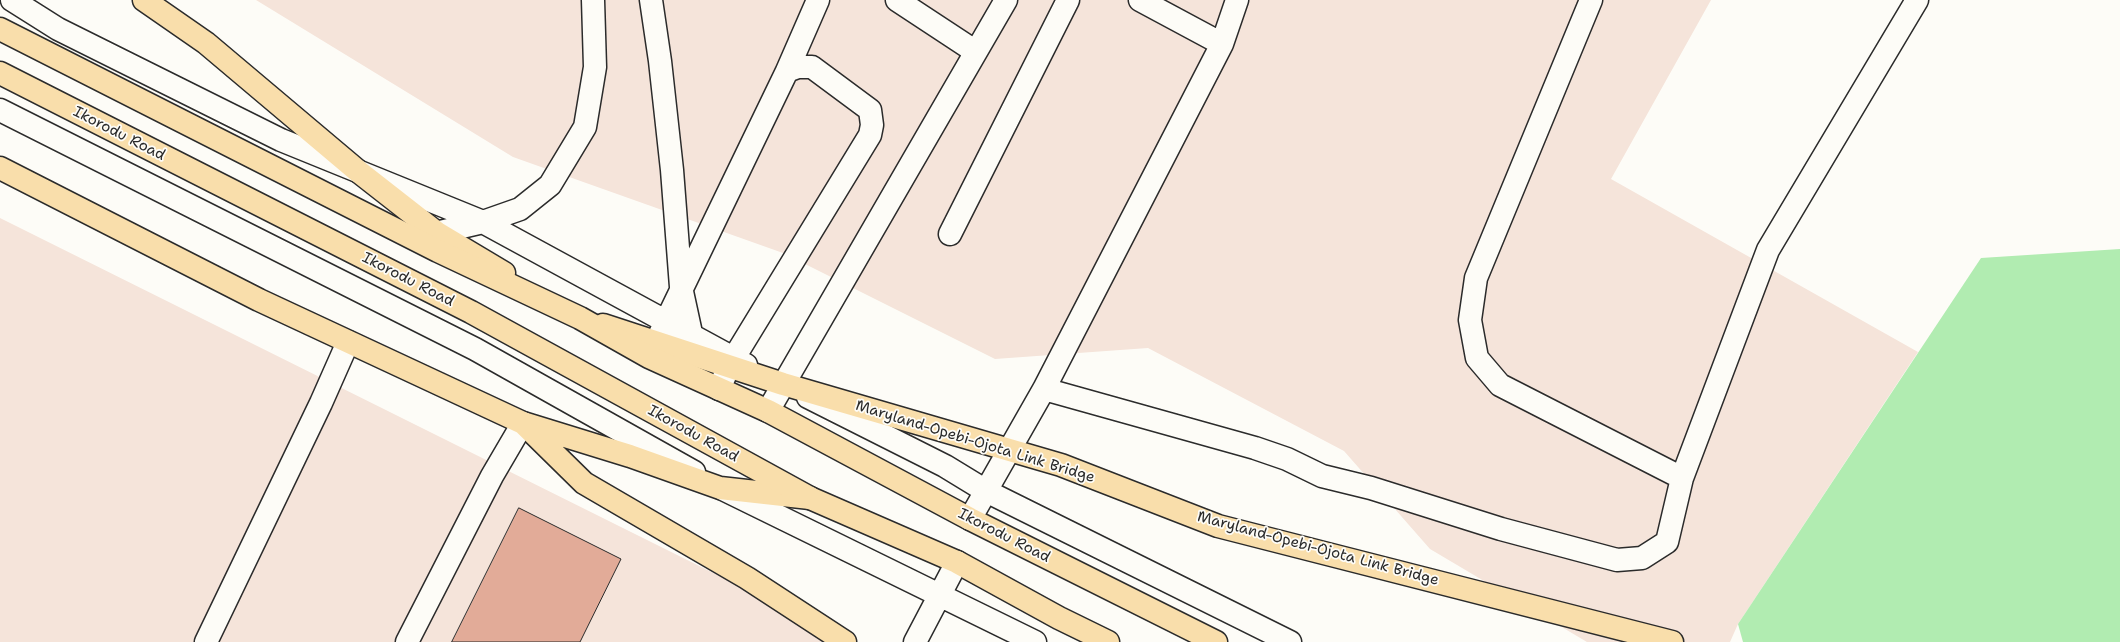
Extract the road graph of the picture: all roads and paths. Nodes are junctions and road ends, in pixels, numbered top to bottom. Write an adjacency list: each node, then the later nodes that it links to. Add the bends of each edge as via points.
1 (12, 0): 20 (street, via 58,29 281,140)
2 (144, 0): 20 (main road, Ikorodu Road, via 206,43)
3 (593, 0): 21 (street, via 595,67 585,127 550,185 520,209)
4 (651, 0): 25 (street, via 672,170)
5 (818, 0): 16 (street)
6 (897, 0): 15 (street)
7 (1006, 0): 15 (street)
8 (1068, 0): 23 (street)
9 (1140, 0): 14 (street)
10 (1237, 0): 14 (street)
11 (1591, 0): 39 (street, via 1476,278 1470,320 1477,358 1500,385)
12 (1917, 0): 39 (street, via 1768,250)
13 (0, 29): 24 (main road, Ikorodu Road)
14 (1222, 44): 35 (street)
15 (976, 52): 33 (street)
16 (787, 71): 25 (street); 31 (street, via 798,67 812,67 870,110 871,130)
17 (0, 74): 42 (main road, Ikorodu Road, via 471,312)
18 (0, 110): 40 (street, via 475,349)
19 (0, 168): 28 (main road, Ikorodu Road, via 259,300)
20 (358, 172): 21 (street); 22 (main road, Ikorodu Road)
21 (483, 222): 22 (street); 27 (street)
22 (437, 233): 24 (street); 26 (main road, Ikorodu Road)
23 (950, 234)
24 (415, 238): 26 (main road, Ikorodu Road)
25 (681, 287): 27 (street); 29 (street)
26 (580, 318): 30 (main road, Ikorodu Road)
27 (665, 322): 29 (street); 30 (street)
28 (348, 342): 37 (main road, Ikorodu Road); 46 (street)
29 (694, 346): 30 (main road, Maryland-Opebi-Ojota Link Bridge); 31 (main road, Maryland-Opebi-Ojota Link Bridge); 32 (street)
30 (652, 350): 32 (main road, Ikorodu Road)
31 (731, 363): 33 (main road, Maryland-Opebi-Ojota Link Bridge); 34 (street)
32 (699, 379): 34 (main road, Ikorodu Road)
33 (783, 384): 36 (street); 38 (main road, Maryland-Opebi-Ojota Link Bridge); 41 (street, via 945,466)
34 (719, 389): 36 (main road, Ikorodu Road)
35 (1044, 390): 38 (street); 39 (street, via 1255,448 1287,459 1322,476 1379,490 1501,529 1617,560 1642,558 1667,542)
36 (768, 411): 43 (main road, Ikorodu Road)
37 (523, 423): 40 (main road, Ikorodu Road, via 630,456); 47 (street, via 492,476); 48 (main road, via 584,483 747,578)
38 (1011, 450): 41 (street); 54 (main road, Maryland-Opebi-Ojota Link Bridge, via 1061,465 1218,526)
39 (1682, 478)
40 (720, 488): 42 (main road, Ikorodu Road); 45 (street)
41 (986, 491): 43 (street); 53 (street)
42 (810, 498): 44 (main road, Ikorodu Road)
43 (970, 519): 52 (main road, Ikorodu Road)
44 (956, 562): 45 (street); 51 (main road, Ikorodu Road)
45 (940, 595): 49 (street); 50 (street)
46 (206, 642)
47 (408, 642)
48 (845, 642)
49 (914, 642)
50 (1035, 642)
51 (1108, 642)
52 (1215, 642)
53 (1290, 642)
54 (1672, 642)

